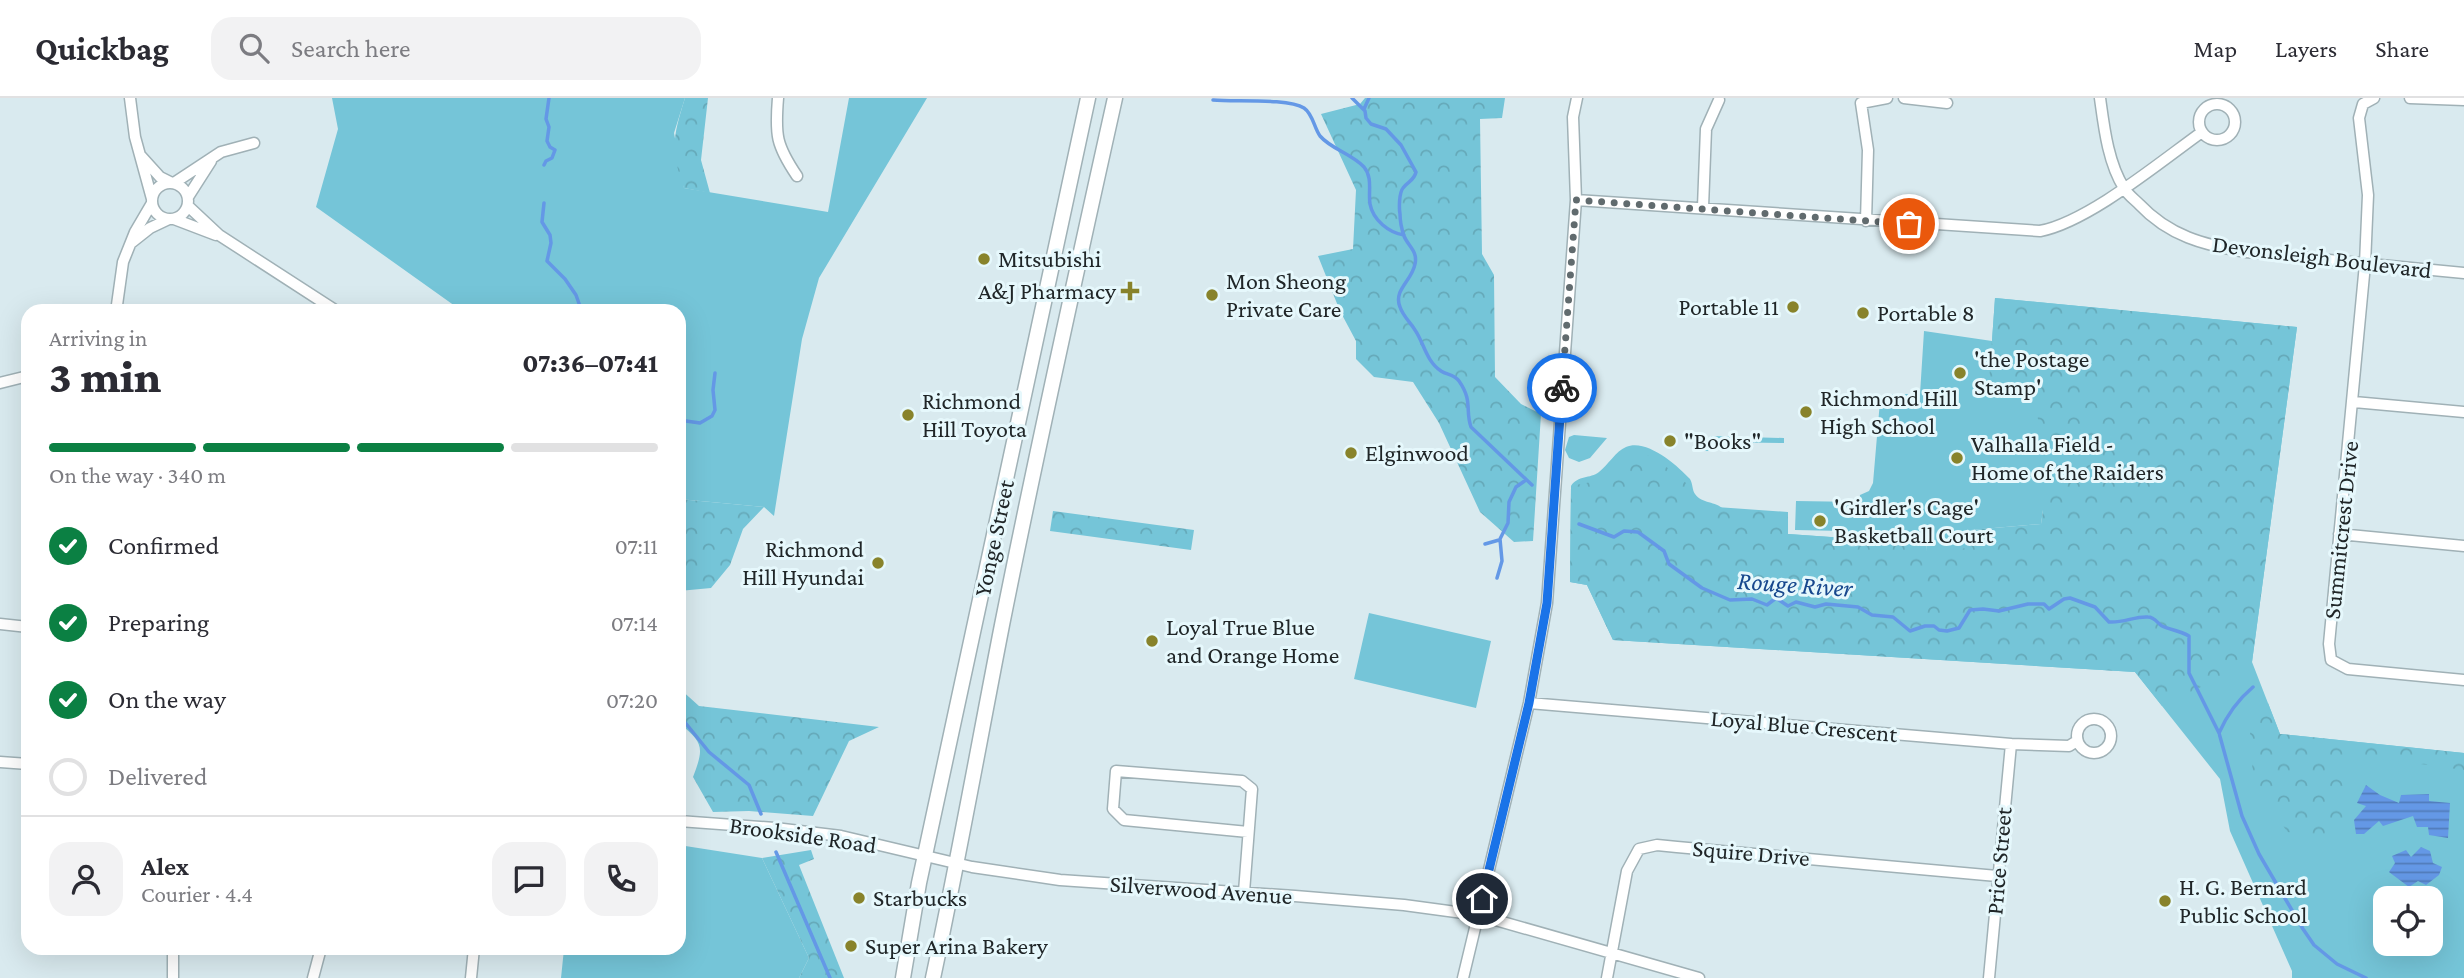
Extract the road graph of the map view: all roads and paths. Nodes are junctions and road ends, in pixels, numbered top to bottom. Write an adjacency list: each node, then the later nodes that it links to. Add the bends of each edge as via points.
1 (130, 98): 16 (street)
2 (778, 98): 18 (street, via 775,131 783,156)
3 (1088, 98): 49 (main road, Yonge Street)
4 (1115, 98): 50 (main road, Yonge Street, via 1024,517)
5 (1577, 98): 21 (street, via 1573,117)
6 (1886, 98): 26 (street, via 1861,103 1868,150)
7 (1904, 98): 13 (street)
8 (2100, 98): 20 (street, Devonsleigh Boulevard, via 2105,133)
9 (2374, 98): 29 (street, Summitcrest Drive, via 2363,103 2358,118 2368,195)
10 (2410, 98): 12 (street)
11 (1719, 100): 24 (street, via 1706,129)
12 (2464, 100)
13 (1947, 103)
14 (2202, 132): 20 (street)
15 (254, 143): 17 (street, via 221,152)
16 (139, 153): 19 (street, via 160,177); 22 (street)
17 (211, 161): 19 (street); 23 (street)
18 (797, 176)
19 (173, 183): 22 (street, via 158,188); 23 (street, via 183,188)
20 (2124, 188): 26 (street, via 2056,228 2040,231); 29 (street, Devonsleigh Boulevard, via 2166,228 2185,238 2246,252)
21 (1576, 200): 24 (street); 42 (street, via 1547,603)
22 (152, 201): 25 (street, via 156,212); 28 (street)
23 (188, 201): 25 (street, via 182,215); 27 (street)
24 (1703, 207): 26 (street)
25 (171, 219): 27 (street); 28 (street, via 149,228)
26 (1866, 221)
27 (219, 235): 32 (street)
28 (131, 243): 31 (street, via 121,269)
29 (2365, 264): 30 (street, Devonsleigh Boulevard); 35 (street, Summitcrest Drive)
30 (2464, 273)
31 (117, 304)
32 (318, 304)
33 (21, 378): 34 (street)
34 (0, 383)
35 (2354, 402): 36 (street); 37 (street, Summitcrest Drive)
36 (2464, 412)
37 (2340, 534): 38 (street); 41 (street, Summitcrest Drive, via 2331,660 2348,668)
38 (2464, 546)
39 (0, 624): 40 (street)
40 (21, 626)
41 (2464, 680)
42 (1529, 703): 44 (street, Loyal Blue Crescent); 53 (street)
43 (2077, 741): 44 (street, Loyal Blue Crescent, via 2070,746)
44 (2011, 744): 51 (street, Price Street)
45 (0, 762): 46 (street)
46 (21, 764)
47 (686, 822): 49 (street, Brookside Road, via 841,836)
48 (1248, 832): 48 (street, via 1252,789 1245,782 1116,771 1113,808 1124,820); 52 (street)
49 (926, 857): 50 (street, Silverwood Avenue); 61 (main road, Yonge Street)
50 (957, 864): 52 (street, Silverwood Avenue, via 1097,884); 62 (main road, Yonge Street)
51 (1997, 876): 54 (street, Squire Drive, via 1645,846 1628,871); 66 (street, Price Street)
52 (1244, 892): 53 (street, Silverwood Avenue)
53 (1478, 915): 54 (street, Silverwood Avenue); 63 (street)
54 (1613, 952): 64 (street, Squire Drive); 65 (street, Silverwood Avenue)
55 (173, 955): 58 (street)
56 (319, 955): 59 (street)
57 (473, 955): 60 (street)
58 (173, 978)
59 (313, 978)
60 (471, 978)
61 (903, 978)
62 (933, 978)
63 (1463, 978)
64 (1607, 978)
65 (1699, 978)
66 (1989, 978)

